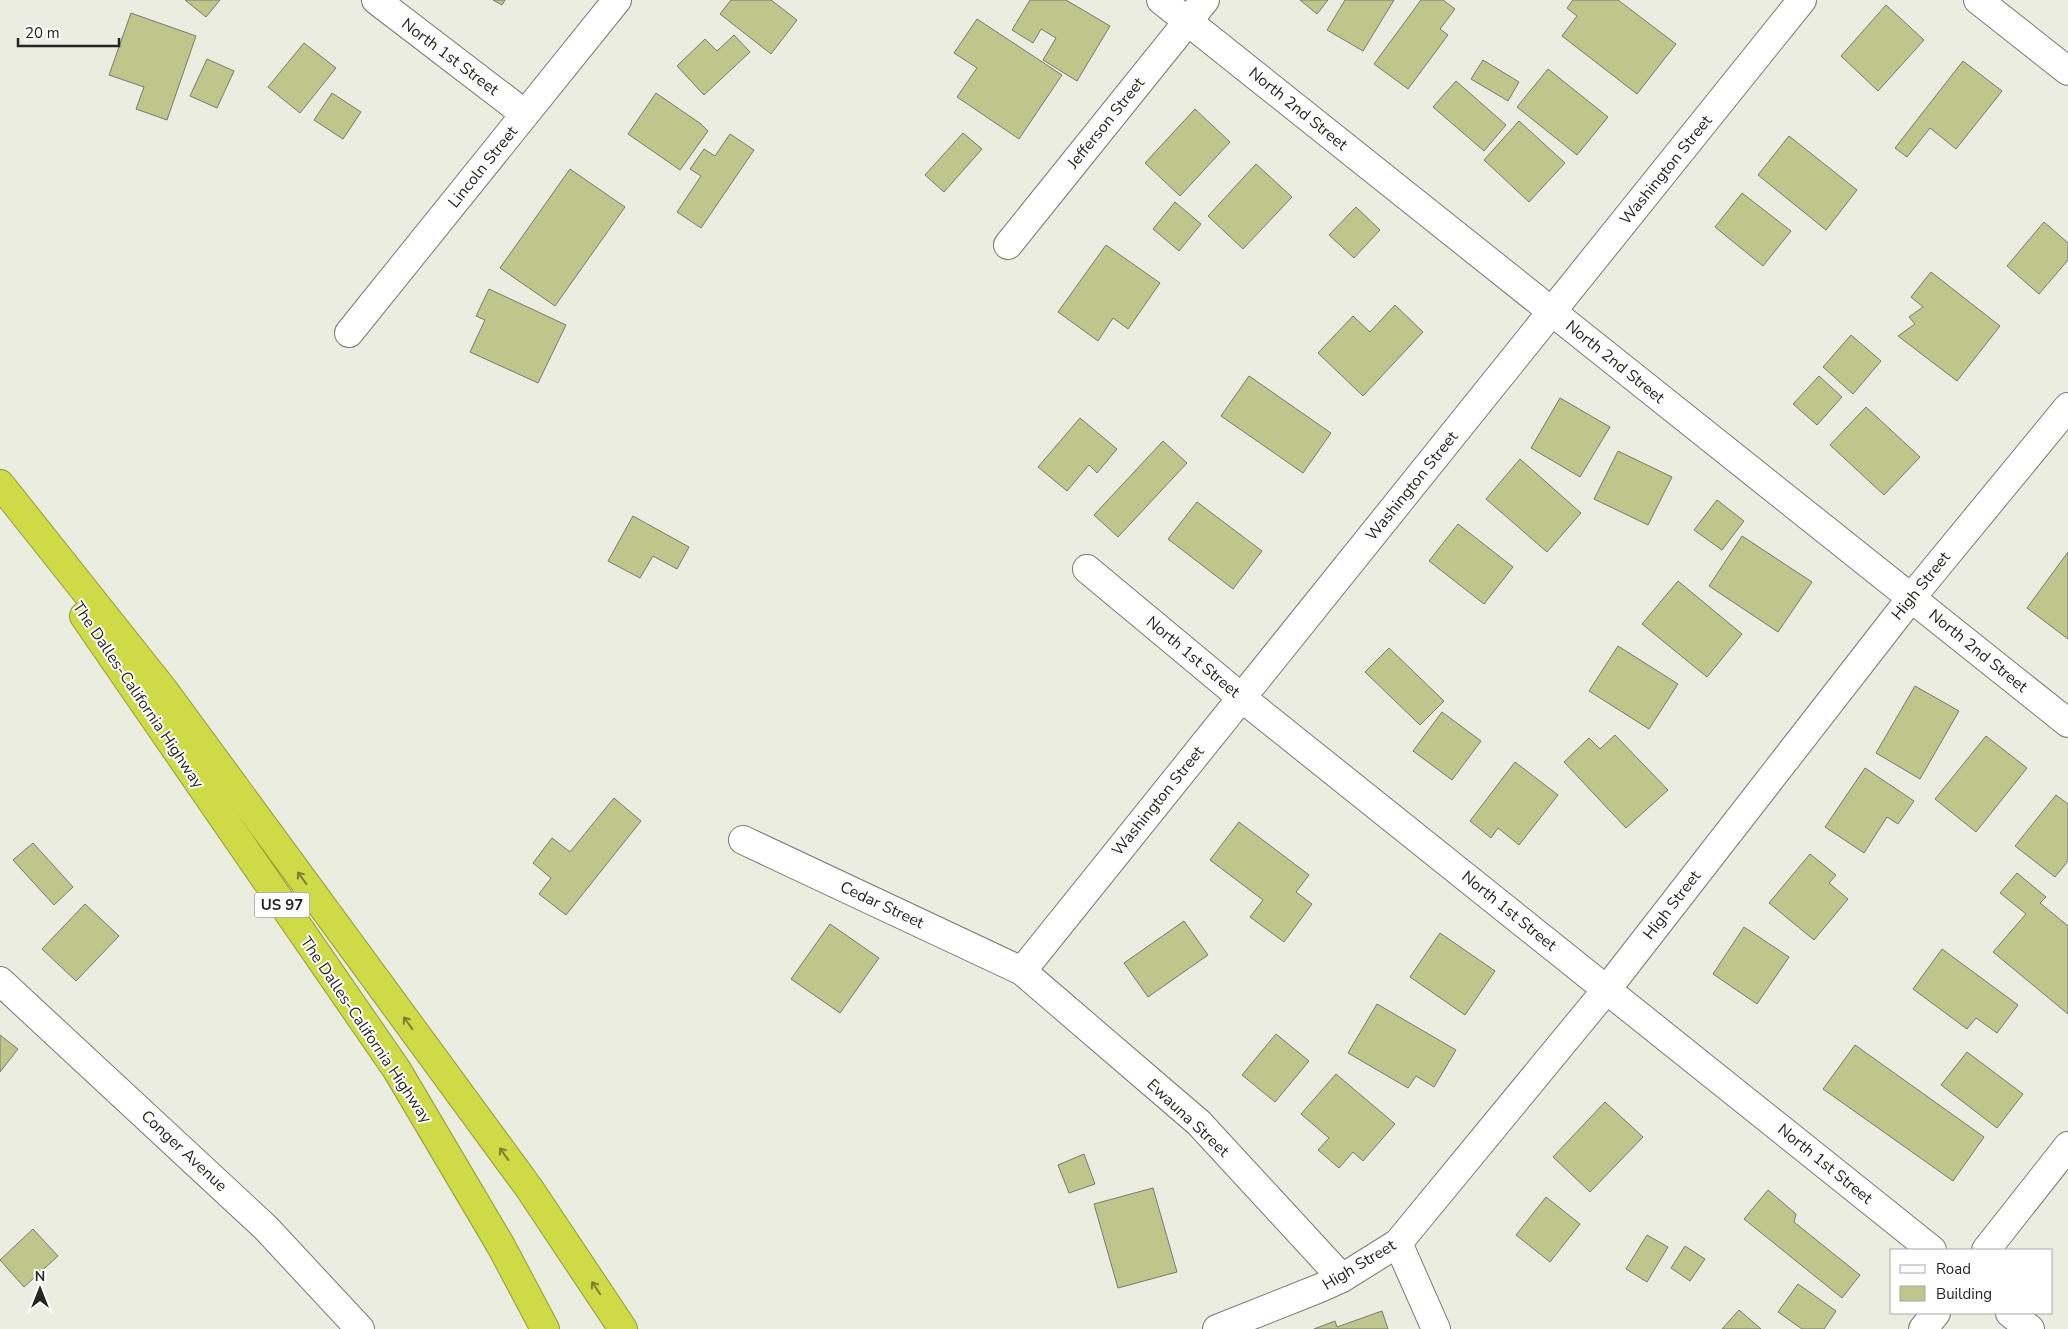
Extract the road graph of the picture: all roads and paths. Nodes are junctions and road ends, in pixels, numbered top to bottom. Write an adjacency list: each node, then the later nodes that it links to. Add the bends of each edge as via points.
1 (376, 0): 9 (street, North 1st Street)
2 (617, 0): 9 (street, Lincoln Street)
3 (1161, 0): 7 (street, North 2nd Street)
4 (1205, 0): 7 (street, Jefferson Street)
5 (1802, 0): 11 (street, Washington Street)
6 (1978, 0): 8 (street)
7 (1188, 21): 10 (street, Jefferson Street); 11 (street, North 2nd Street)
8 (2068, 71)
9 (525, 114): 12 (street, Lincoln Street)
10 (1008, 245)
11 (1552, 312): 17 (street, North 2nd Street); 18 (street, Washington Street)
12 (349, 333)
13 (2068, 407): 17 (street, High Street)
14 (0, 484): 33 (highway, one-way to 14, via 529,1188 163,689)
15 (0, 493): 32 (highway, The Dalles-California Highway / US 97, via 397,1070 501,1246)
16 (1087, 569): 18 (street, North 1st Street)
17 (1911, 598): 19 (street, North 2nd Street); 23 (street, High Street)
18 (1242, 698): 21 (street, Washington Street); 23 (street, North 1st Street)
19 (2068, 723)
20 (743, 840): 21 (street, Cedar Street)
21 (1022, 971): 28 (street, Ewauna Street, via 1199,1123)
22 (0, 981): 31 (street, Conger Avenue, via 266,1228)
23 (1607, 989): 25 (street, High Street); 26 (street, North 1st Street)
24 (2068, 1146): 27 (street)
25 (1398, 1243): 28 (street, High Street); 35 (street)
26 (1931, 1249)
27 (1987, 1249)
28 (1342, 1278): 34 (street, High Street)
29 (1935, 1314): 36 (street)
30 (2011, 1314): 37 (street)
31 (360, 1329)
32 (545, 1329)
33 (623, 1329)
34 (1218, 1329)
35 (1436, 1329)
36 (1923, 1329)
37 (2030, 1329)

